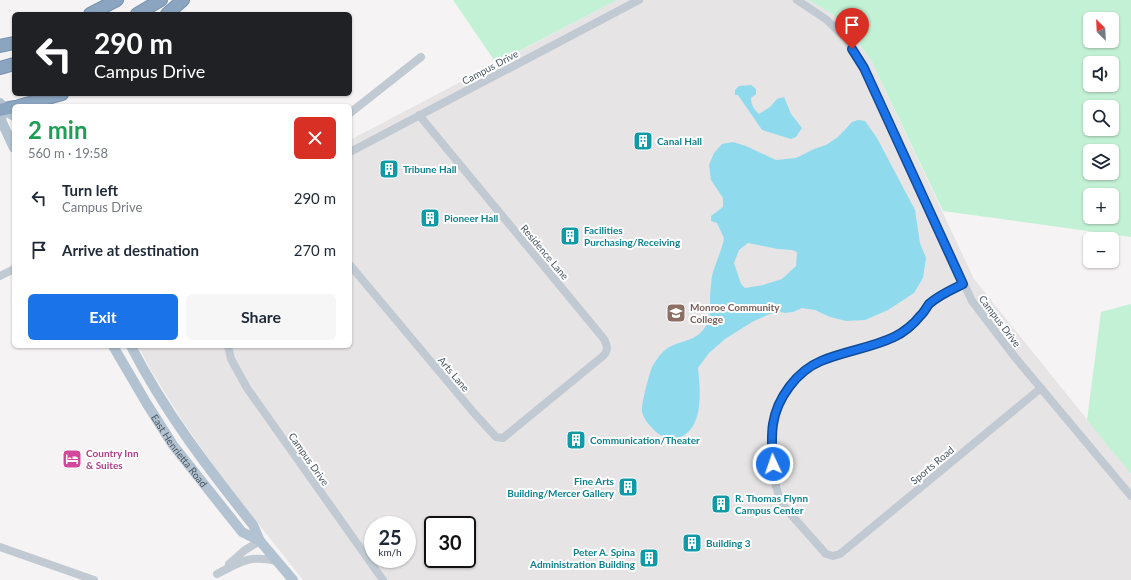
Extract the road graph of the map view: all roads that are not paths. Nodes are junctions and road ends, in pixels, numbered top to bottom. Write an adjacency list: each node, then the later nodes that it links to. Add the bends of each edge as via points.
1 (117, 0): 6 (highway)
2 (161, 0): 7 (highway)
3 (183, 0): 8 (highway)
4 (639, 0): 23 (street, Campus Drive)
5 (797, 0): 29 (street, Campus Drive, via 827,20 842,34 864,68)
6 (94, 12)
7 (140, 12)
8 (169, 12)
9 (12, 41): 11 (highway)
10 (12, 42): 12 (highway)
11 (0, 43)
12 (0, 46)
13 (421, 57): 21 (street)
14 (12, 65): 15 (highway)
15 (0, 68)
16 (54, 96): 18 (highway)
17 (57, 96): 19 (highway)
18 (25, 104)
19 (43, 104)
20 (4, 107): 22 (main road); 24 (main road, via 1,120)
21 (352, 111)
22 (12, 114)
23 (419, 115): 25 (street, Campus Drive); 34 (street, Residence Lane, via 604,338 607,352)
24 (12, 144)
25 (352, 151)
26 (352, 267): 34 (street, Arts Lane, via 496,437 503,438)
27 (12, 270): 28 (street)
28 (0, 276)
29 (963, 284): 33 (street, Campus Drive, via 972,301); 33 (street, Sports Road, via 939,296 895,337 822,360 797,378 779,404 773,423 775,486 787,510 822,551 830,556 844,552)
30 (114, 348): 36 (main road, East Henrietta Road, via 173,445 242,532)
31 (132, 348): 36 (main road, East Henrietta Road, via 166,407 253,525)
32 (228, 348): 43 (street, Campus Drive, via 231,359 247,388)
33 (1041, 388): 35 (street, Campus Drive)
34 (556, 395)
35 (1131, 496)
36 (260, 541): 38 (main road, East Henrietta Road); 39 (street)
37 (0, 546): 40 (street)
38 (277, 562): 39 (street, via 259,558 242,561); 42 (main road, East Henrietta Road)
39 (217, 574): 41 (street)
40 (94, 580)
41 (210, 580)
42 (293, 580)
43 (383, 580)

